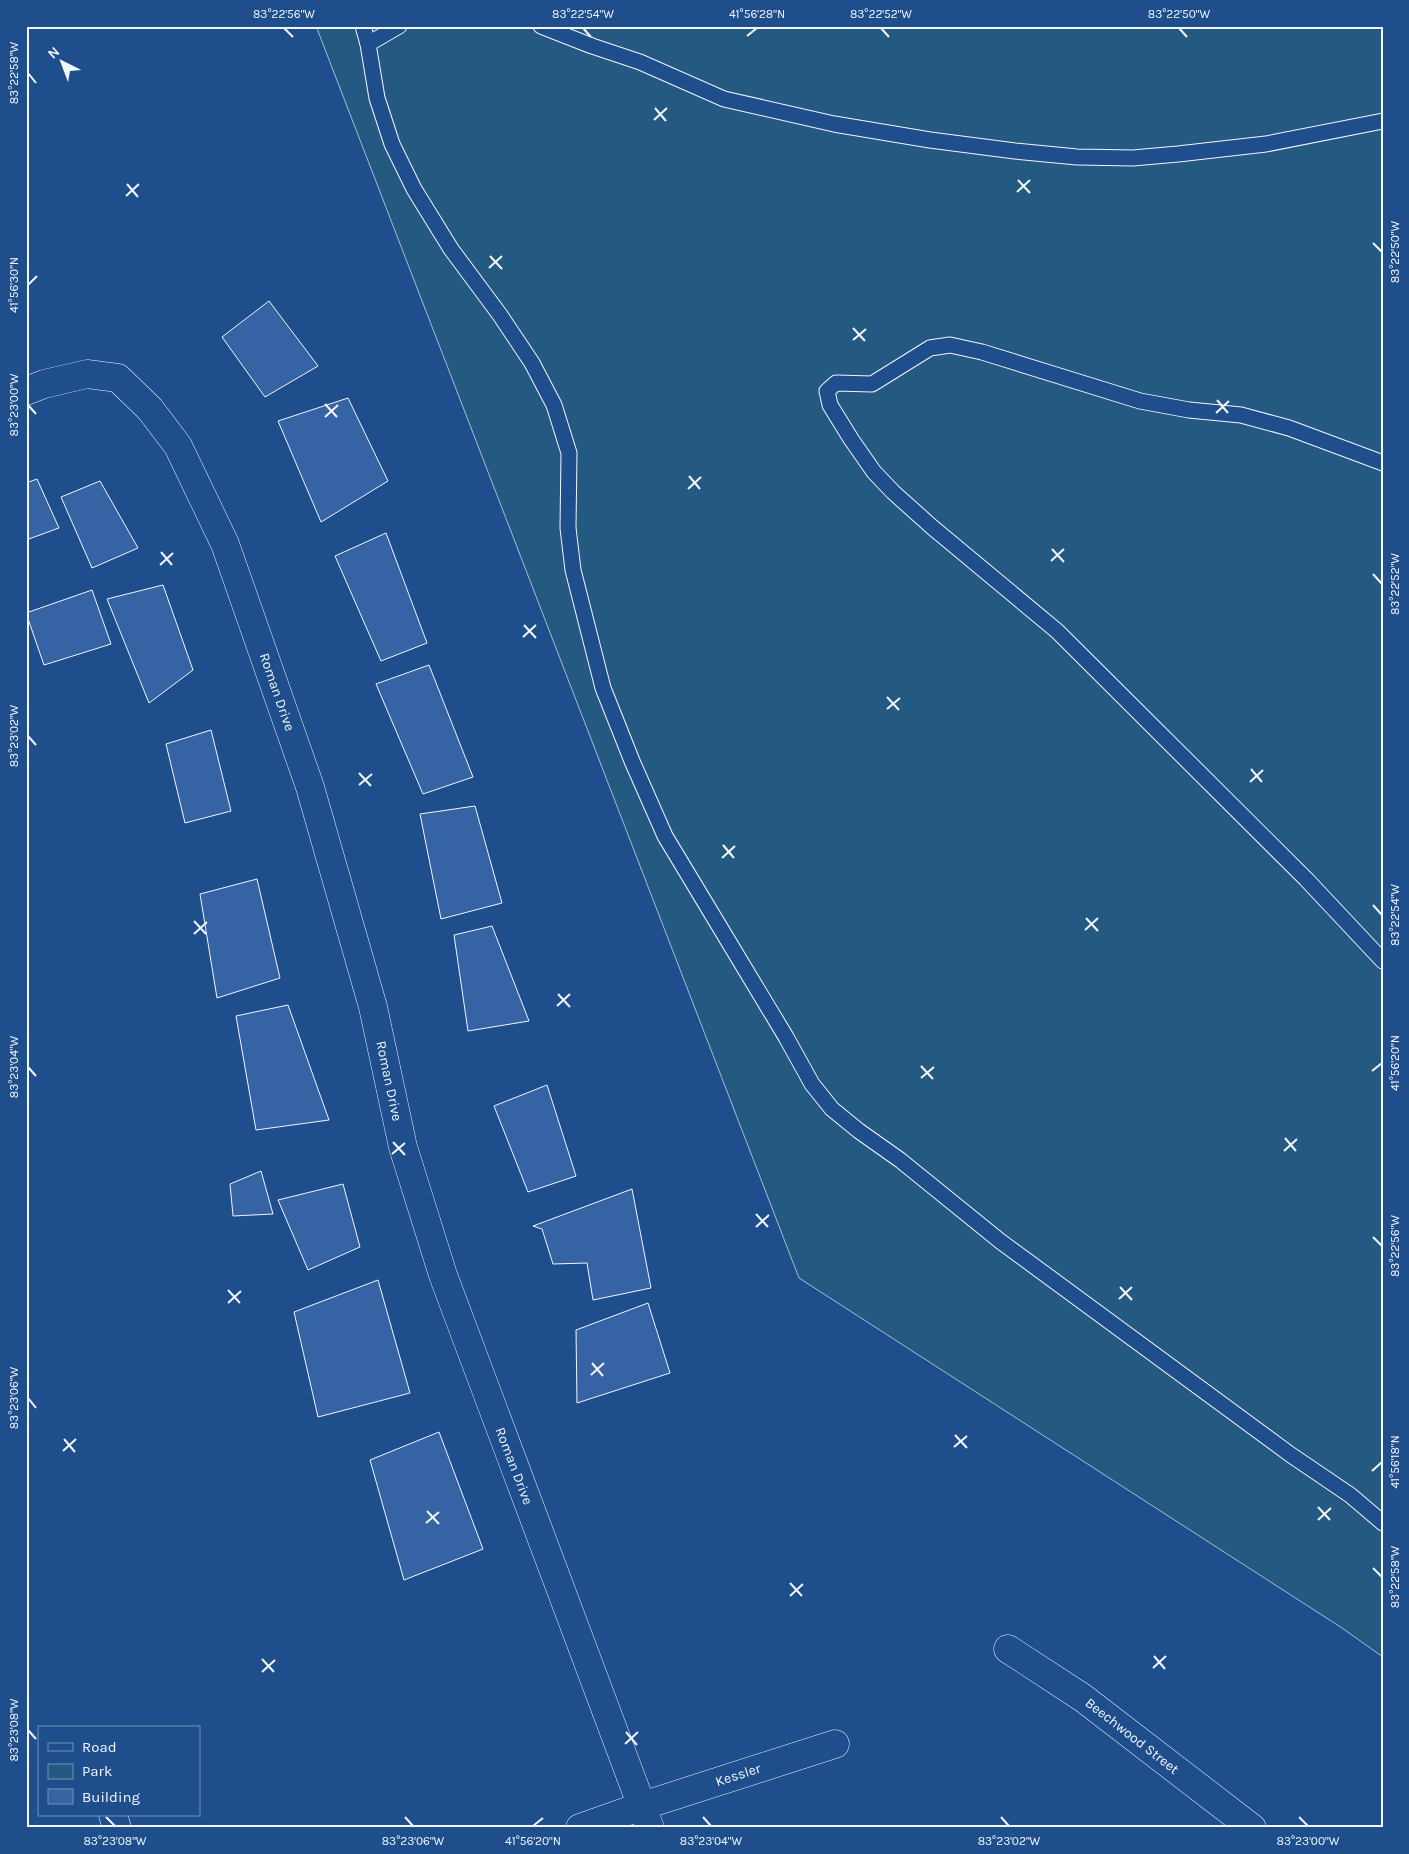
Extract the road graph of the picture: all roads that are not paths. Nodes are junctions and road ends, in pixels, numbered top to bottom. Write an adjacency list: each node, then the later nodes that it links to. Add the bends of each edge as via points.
1 (363, 26): 4 (lane)
2 (399, 26): 4 (lane)
3 (540, 26): 5 (lane, via 640,62 724,99 834,124 1015,151 1077,157 1169,155 1266,144)
4 (368, 44): 9 (lane, via 377,98 392,144 414,189 451,250 532,363 554,405 569,452 568,528 573,570 603,688 632,761 665,836 812,1084 832,1109 1000,1241)
5 (1383, 120)
6 (26, 390): 13 (street, Roman Drive, via 87,374 118,378 150,409 178,446 225,544 310,787 373,1007 403,1148 443,1274)
7 (1383, 464): 8 (lane, via 1289,428 1241,415 1140,401 950,345 930,348 872,384 836,383 826,391 830,405 852,439 874,472 893,492 1057,630 1306,879)
8 (1383, 961)
9 (1383, 1523)
10 (1008, 1649): 16 (street, Beechwood Street, via 1083,1698)
11 (835, 1744): 13 (street, Kessler)
12 (113, 1816): 14 (street)
13 (646, 1817): 15 (street, Kessler)
14 (117, 1828)
15 (580, 1828)
16 (1252, 1828)

